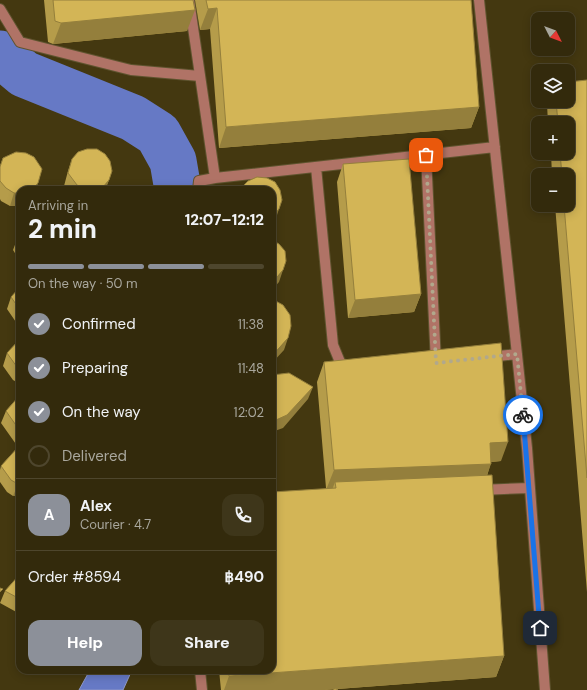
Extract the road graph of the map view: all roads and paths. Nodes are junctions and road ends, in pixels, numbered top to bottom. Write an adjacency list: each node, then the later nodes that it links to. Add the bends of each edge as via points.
1 (189, 0): 4 (lane)
2 (479, 0): 5 (lane)
3 (0, 9): 4 (lane, via 20,42 131,70)
4 (200, 76): 8 (lane)
5 (495, 147): 6 (lane); 10 (lane)
6 (426, 155): 7 (lane); 12 (lane)
7 (316, 167): 8 (lane); 13 (lane, via 333,345 340,362 352,372)
8 (215, 178): 9 (lane, via 199,181)
9 (198, 186)
10 (517, 354): 11 (lane); 14 (lane)
11 (480, 358)
12 (436, 363)
13 (360, 371)
14 (529, 488): 15 (lane); 18 (lane)
15 (467, 491)
16 (200, 674): 17 (lane)
17 (202, 690)
18 (545, 690)

